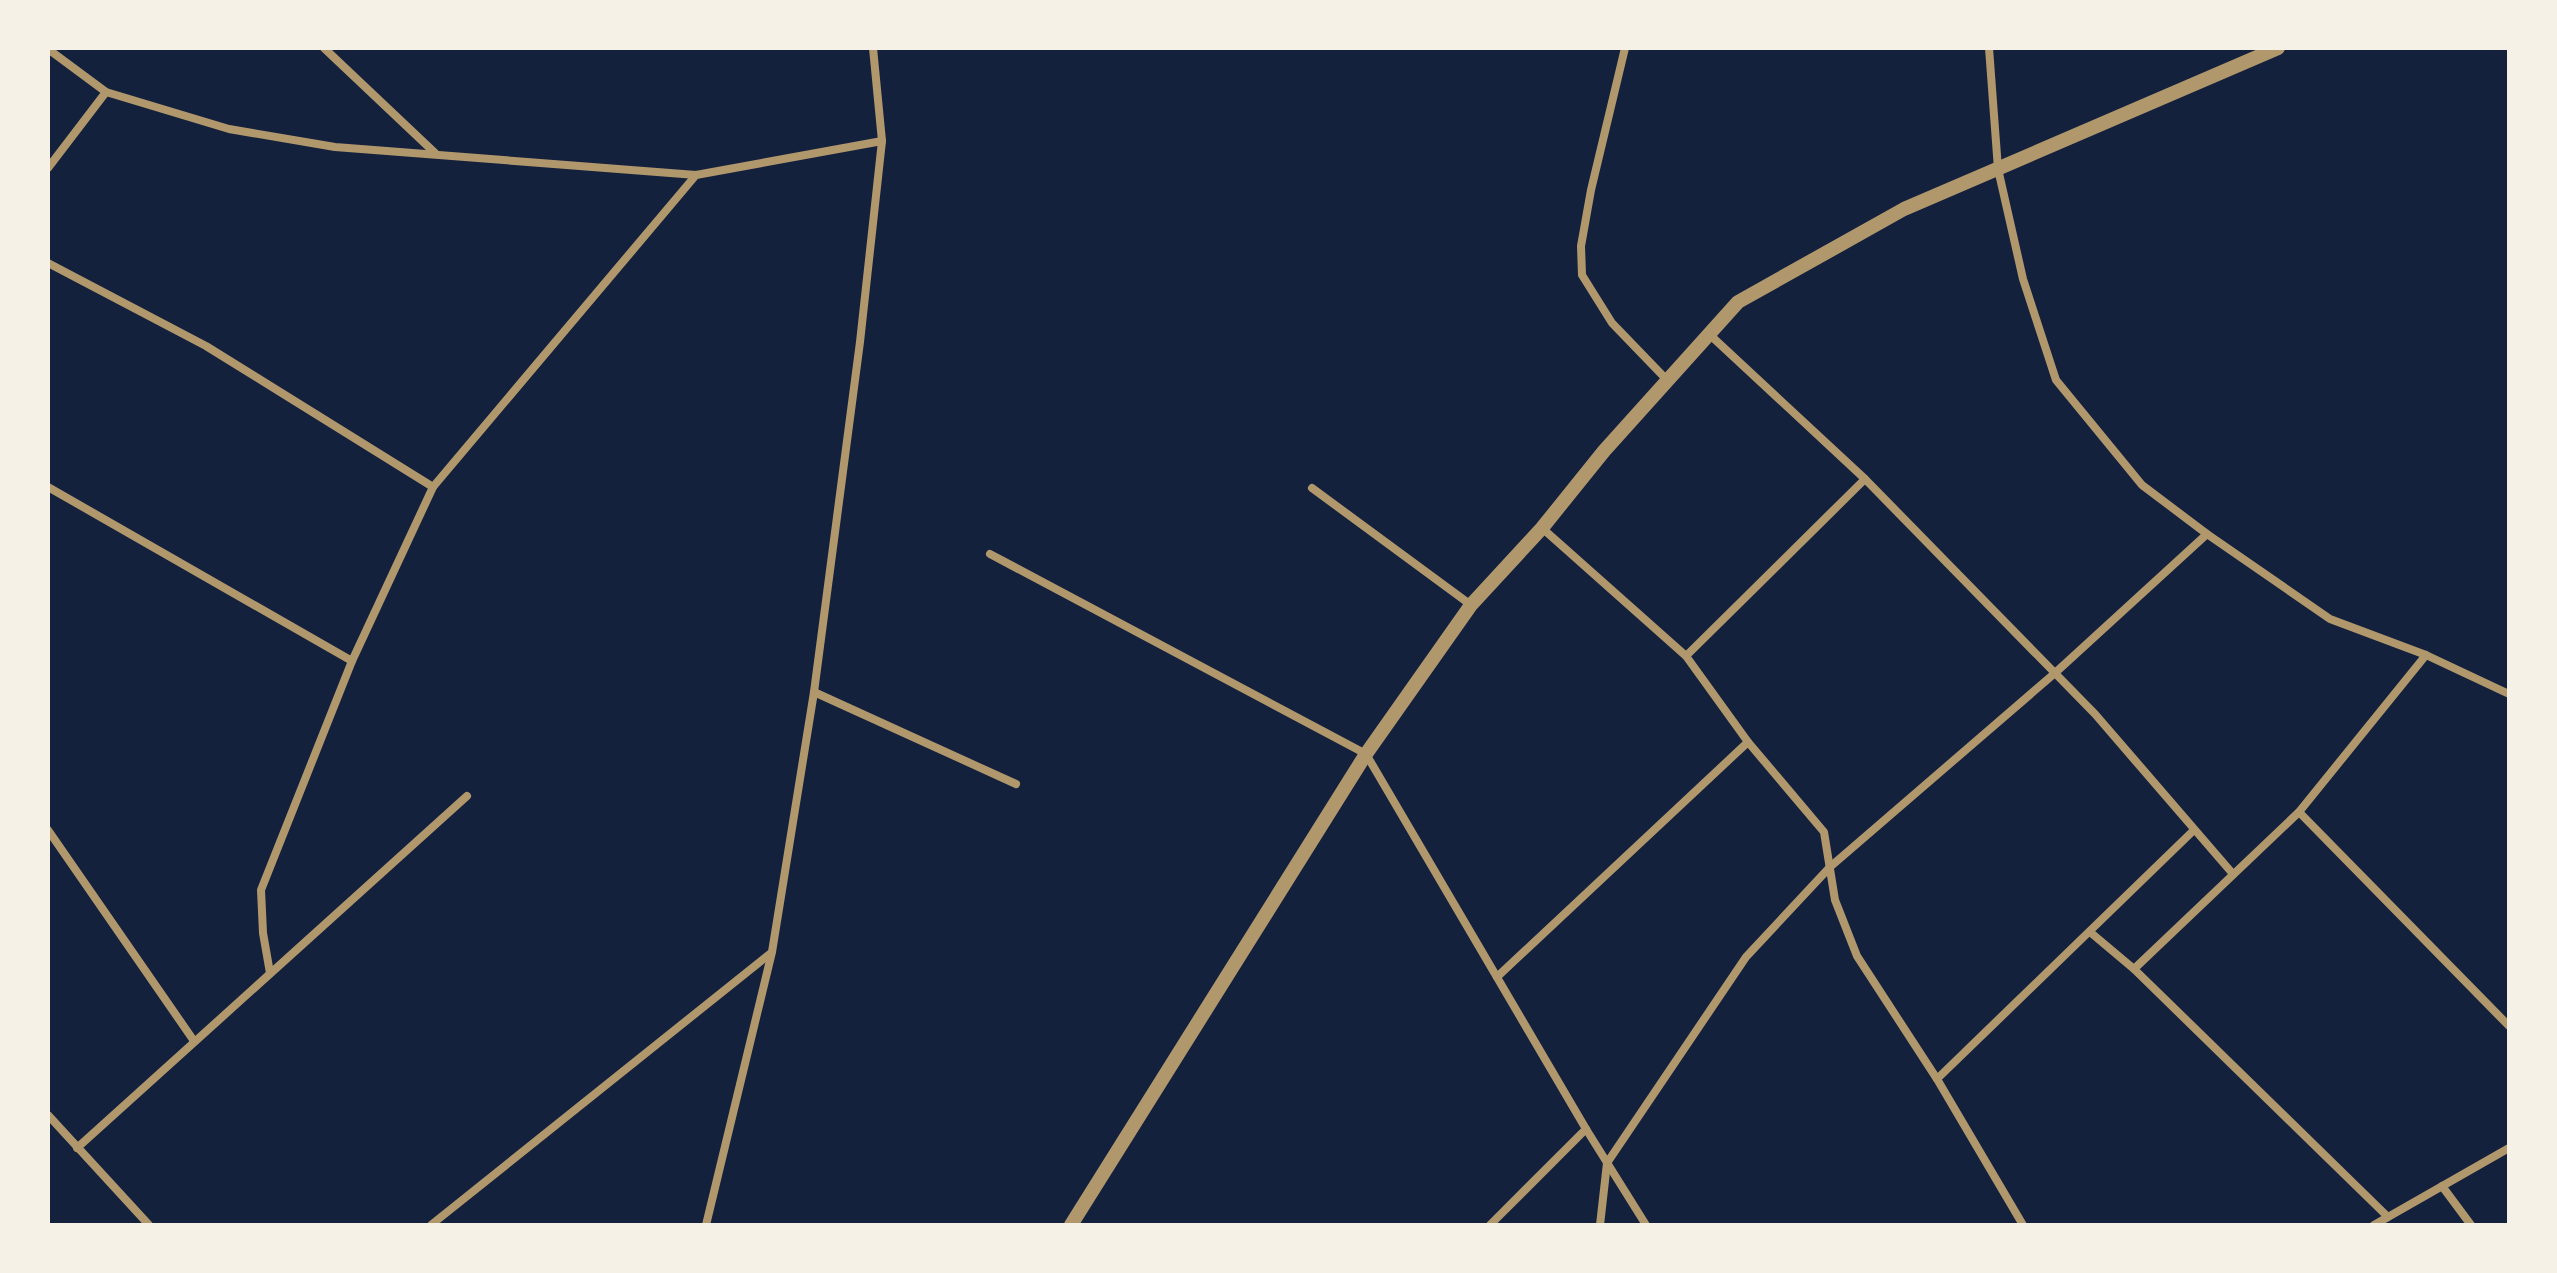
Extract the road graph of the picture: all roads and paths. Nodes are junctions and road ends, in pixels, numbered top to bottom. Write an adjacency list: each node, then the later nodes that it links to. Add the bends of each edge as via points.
1 (324, 48): 9 (street)
2 (873, 48): 8 (street)
3 (1625, 48): 15 (street, via 1591,190 1581,246 1582,275 1612,323)
4 (1989, 48): 11 (street)
5 (2278, 48): 11 (street)
6 (48, 49): 7 (street)
7 (106, 92): 9 (street, via 229,129 335,147); 10 (street)
8 (882, 141): 12 (street); 28 (street)
9 (435, 153): 12 (street)
10 (48, 168)
11 (1998, 169): 14 (street, via 1904,209 1738,302); 21 (street, via 2023,279 2056,380 2142,485)
12 (696, 175): 18 (street)
13 (48, 263): 18 (street, via 206,346)
14 (1709, 334): 15 (street); 16 (street)
15 (1667, 380): 20 (street)
16 (1865, 479): 25 (street); 27 (street)
17 (48, 487): 26 (street)
18 (433, 487): 26 (street)
19 (1312, 488): 23 (street)
20 (1542, 528): 23 (street); 25 (street)
21 (2207, 534): 24 (street, via 2330,619); 27 (street)
22 (990, 554): 31 (street)
23 (1471, 605): 31 (street)
24 (2426, 655): 29 (street); 34 (street)
25 (1686, 656): 30 (street)
26 (352, 661): 42 (street, via 261,890)
27 (2055, 673): 36 (street); 37 (street)
28 (814, 692): 32 (street); 40 (street)
29 (2509, 694)
30 (1748, 742): 37 (street, via 1824,832); 43 (street)
31 (1366, 754): 43 (street); 57 (street)
32 (1016, 784)
33 (467, 796): 42 (street)
34 (2299, 812): 38 (street); 44 (street)
35 (48, 830): 45 (street)
36 (2194, 830): 38 (street); 39 (street)
37 (1830, 867): 46 (street, via 1835,900 1857,956); 51 (street, via 1746,957)
38 (2233, 874): 41 (street)
39 (2090, 932): 41 (street); 46 (street)
40 (772, 952): 55 (street); 56 (street)
41 (2134, 969): 53 (street)
42 (270, 973): 45 (street)
43 (1497, 977): 48 (street)
44 (2509, 1026)
45 (194, 1041): 49 (street)
46 (1937, 1079): 61 (street)
47 (48, 1115): 49 (street)
48 (1586, 1129): 51 (street); 58 (street)
49 (77, 1148): 54 (street)
50 (2509, 1148): 52 (street)
51 (1607, 1163): 59 (street); 60 (street)
52 (2442, 1186): 53 (street); 63 (street)
53 (2388, 1217): 62 (street)
54 (149, 1225)
55 (431, 1225)
56 (706, 1225)
57 (1071, 1225)
58 (1490, 1225)
59 (1600, 1225)
60 (1646, 1225)
61 (2023, 1225)
62 (2374, 1225)
63 (2471, 1225)

